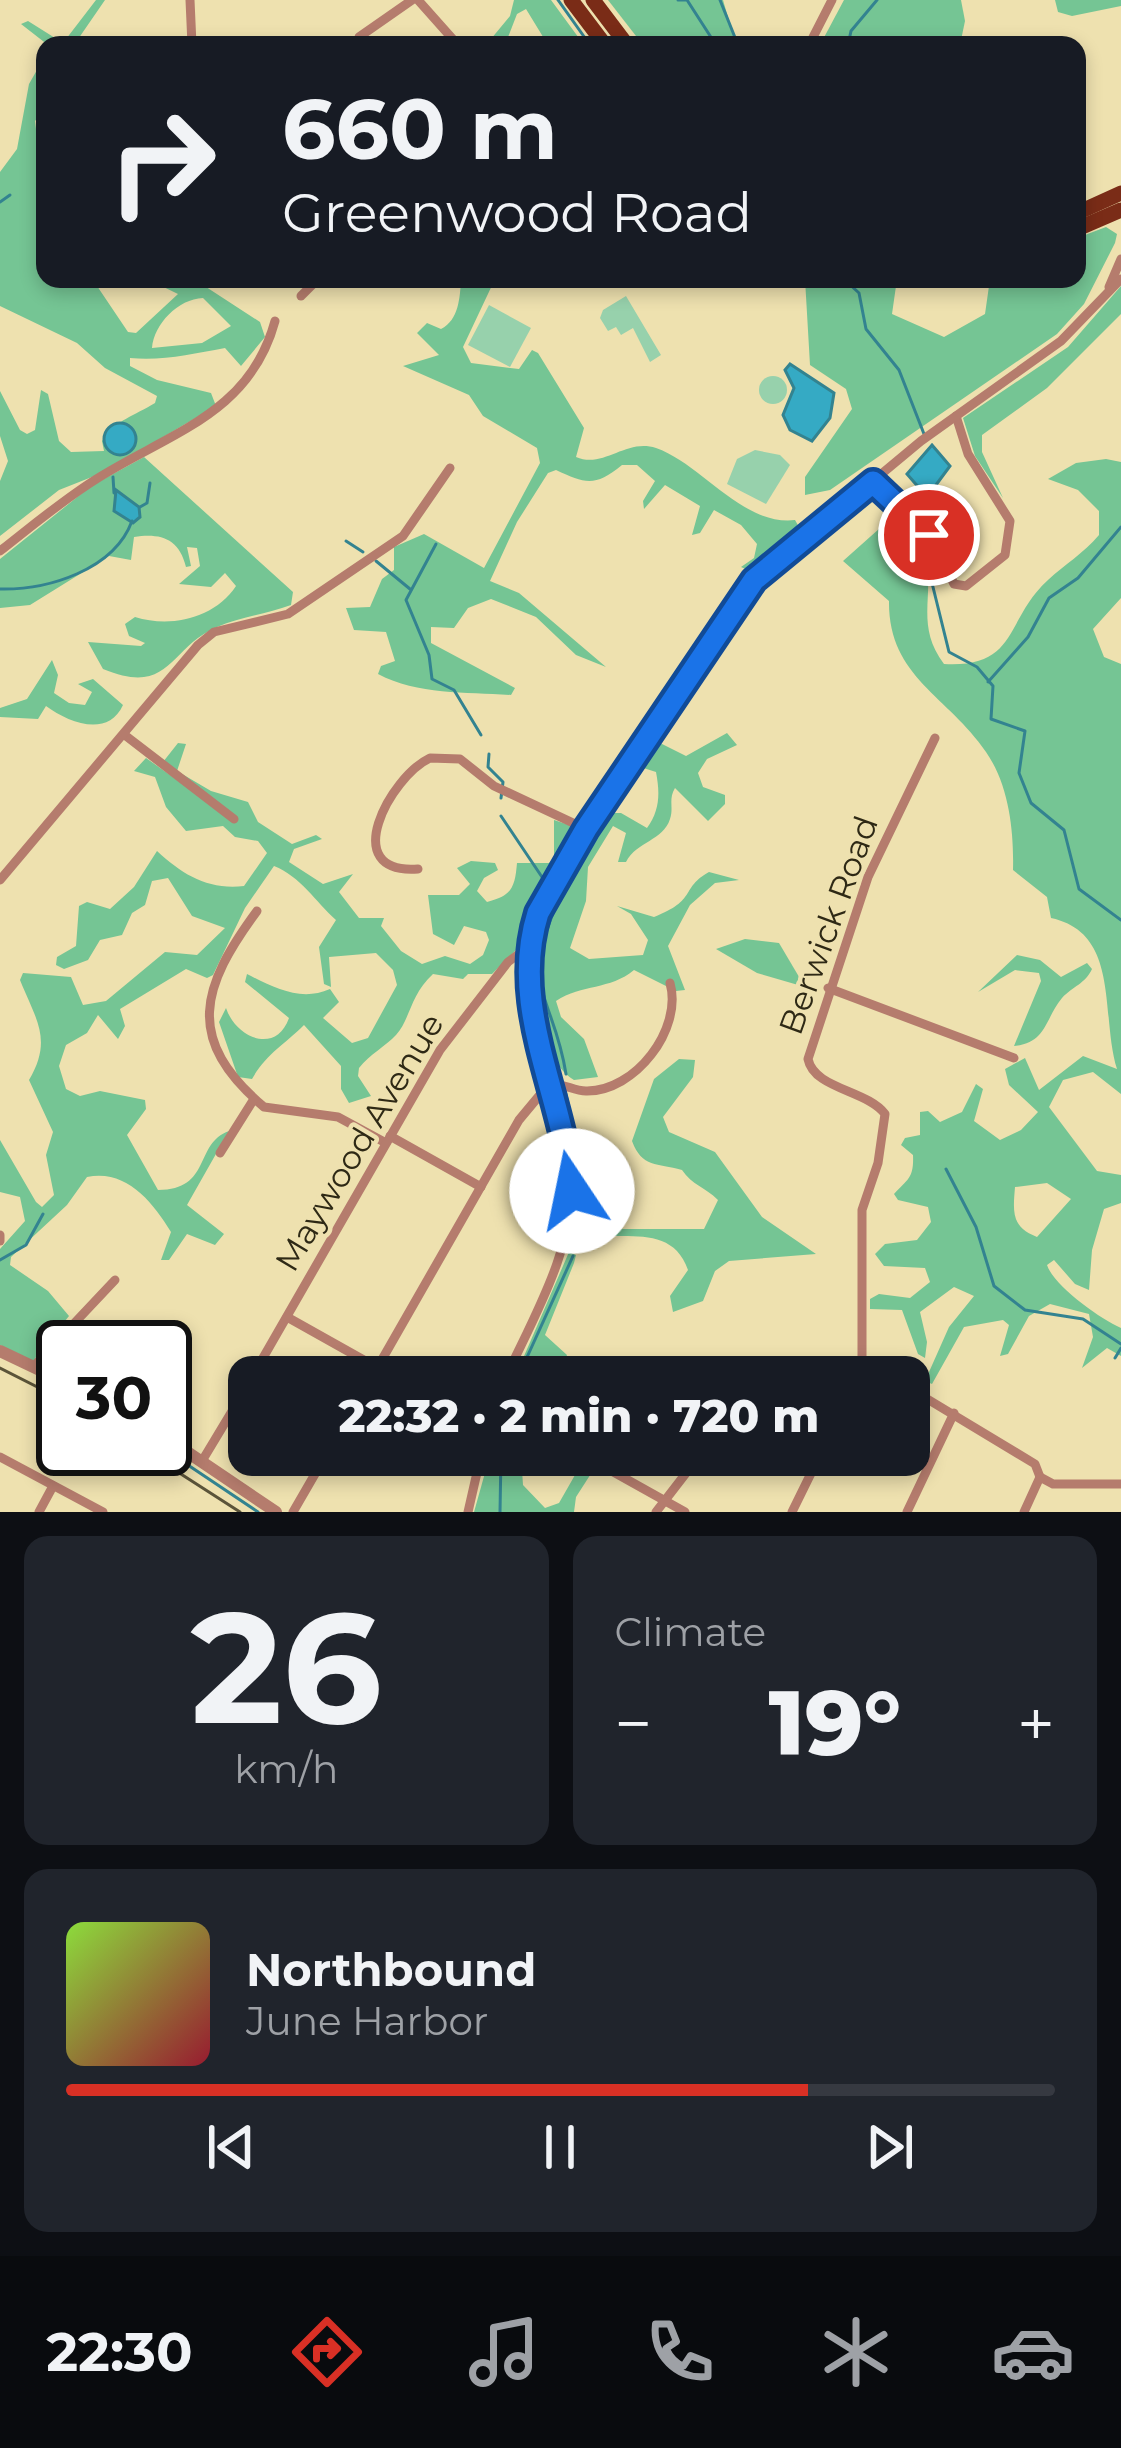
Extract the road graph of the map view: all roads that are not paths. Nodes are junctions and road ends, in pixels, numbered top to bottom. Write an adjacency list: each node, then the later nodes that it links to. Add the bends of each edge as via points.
1 (190, 0): 6 (street)
2 (415, 0): 7 (street); 8 (street)
3 (571, 0): 9 (main road)
4 (593, 0): 10 (main road)
5 (832, 0): 11 (street)
6 (192, 36)
7 (361, 36)
8 (449, 36)
9 (598, 36)
10 (620, 36)
11 (814, 36)
12 (1121, 193): 13 (main road)
13 (1086, 209)
14 (1121, 210): 15 (main road)
15 (1086, 226)
16 (1121, 259): 20 (street)
17 (1121, 279): 20 (street)
18 (309, 288): 19 (street)
19 (301, 296)
20 (1102, 301): 22 (street, via 1061,341)
21 (275, 321): 25 (street, via 229,402 97,478)
22 (956, 416): 24 (street); 24 (street, via 968,454 1008,514 1010,539 998,562 966,586 954,584 933,540)
23 (450, 468): 26 (street, via 403,536 289,614 214,632 198,645)
24 (873, 482): 29 (street, via 754,580)
25 (0, 551)
26 (126, 736): 28 (street); 31 (street)
27 (935, 738): 35 (street, Berwick Road, via 880,849)
28 (234, 819)
29 (586, 829): 30 (street, via 451,756 430,758 382,809 376,844 389,864); 33 (street)
30 (418, 869)
31 (0, 880)
32 (257, 910): 38 (street, via 224,960 207,1011 216,1053)
33 (528, 946): 37 (street, via 526,982); 39 (street, Maywood Avenue, via 457,1025)
34 (670, 983): 37 (street, via 670,1023 645,1062 594,1089)
35 (828, 988): 36 (street); 49 (street, Berwick Road, via 809,1066 875,1101 886,1124 862,1210)
36 (1014, 1058)
37 (549, 1084): 41 (street); 48 (street, via 571,1205)
38 (254, 1099): 39 (street, via 277,1112 338,1117); 40 (street)
39 (388, 1139): 41 (street); 43 (street, Maywood Avenue)
40 (220, 1154)
41 (481, 1187): 47 (street)
42 (115, 1280): 50 (street)
43 (287, 1317): 45 (street, Maywood Avenue); 46 (street)
44 (0, 1351): 50 (street)
45 (265, 1356)
46 (349, 1356)
47 (383, 1356)
48 (515, 1356)
49 (860, 1356)
50 (33, 1367): 51 (street)
51 (36, 1368)
52 (930, 1400): 53 (street)
53 (954, 1413): 63 (street, via 1035,1464); 75 (street)
54 (228, 1418): 57 (street, Maywood Avenue)
55 (192, 1455): 57 (street)
56 (0, 1457): 65 (street)
57 (202, 1461): 69 (street)
58 (314, 1476): 70 (street)
59 (477, 1476): 71 (street)
60 (621, 1476): 66 (street)
61 (684, 1476): 66 (street)
62 (810, 1476): 74 (street)
63 (1040, 1477): 64 (street); 76 (street)
64 (1121, 1484)
65 (53, 1486): 67 (street); 68 (street)
66 (665, 1500): 72 (street); 73 (street)
67 (39, 1512)
68 (103, 1512)
69 (276, 1512)
70 (293, 1512)
71 (468, 1512)
72 (656, 1512)
73 (686, 1512)
74 (793, 1512)
75 (907, 1512)
76 (1024, 1512)

